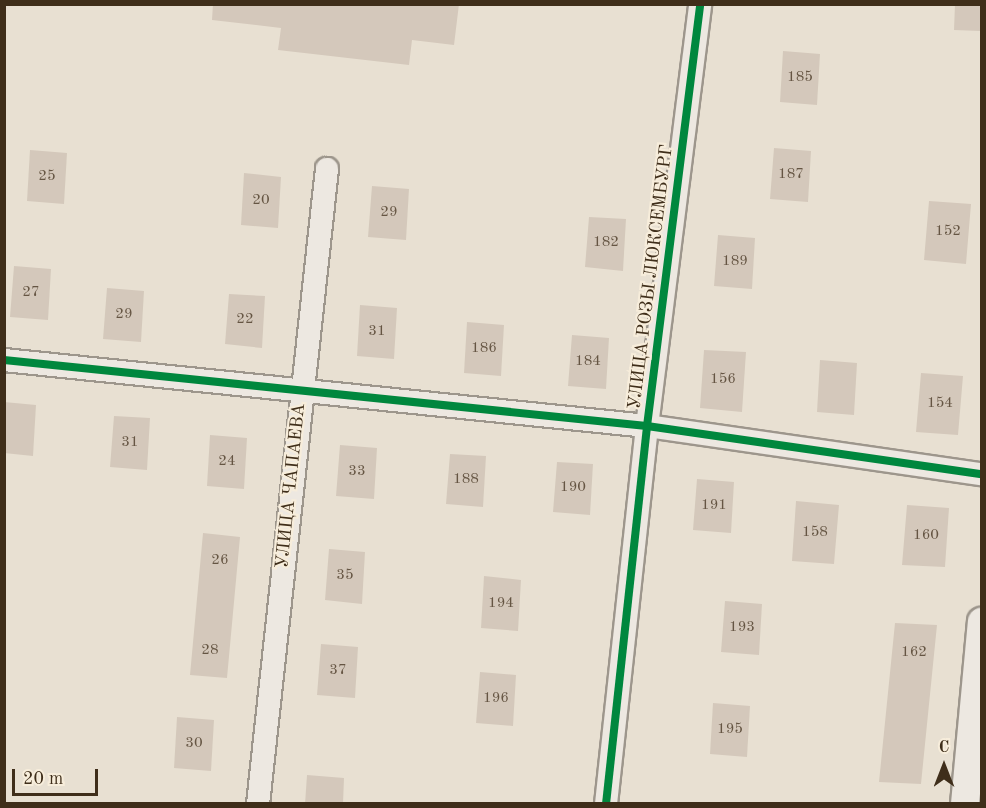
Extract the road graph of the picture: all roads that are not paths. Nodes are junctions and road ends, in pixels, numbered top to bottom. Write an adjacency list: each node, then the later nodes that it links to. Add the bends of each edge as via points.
1 (700, 4): 5 (street, УЛИЦА РОЗЫ ЛЮКСЕМБУРГ)
2 (327, 169): 4 (street, УЛИЦА ЧАПАЕВА)
3 (4, 360): 4 (street)
4 (301, 392): 5 (street); 8 (street, УЛИЦА ЧАПАЕВА)
5 (647, 426): 6 (street); 9 (street, УЛИЦА РОЗЫ ЛЮКСЕМБУРГ)
6 (981, 474)
7 (981, 622): 10 (street)
8 (258, 804)
9 (606, 804)
10 (965, 804)

